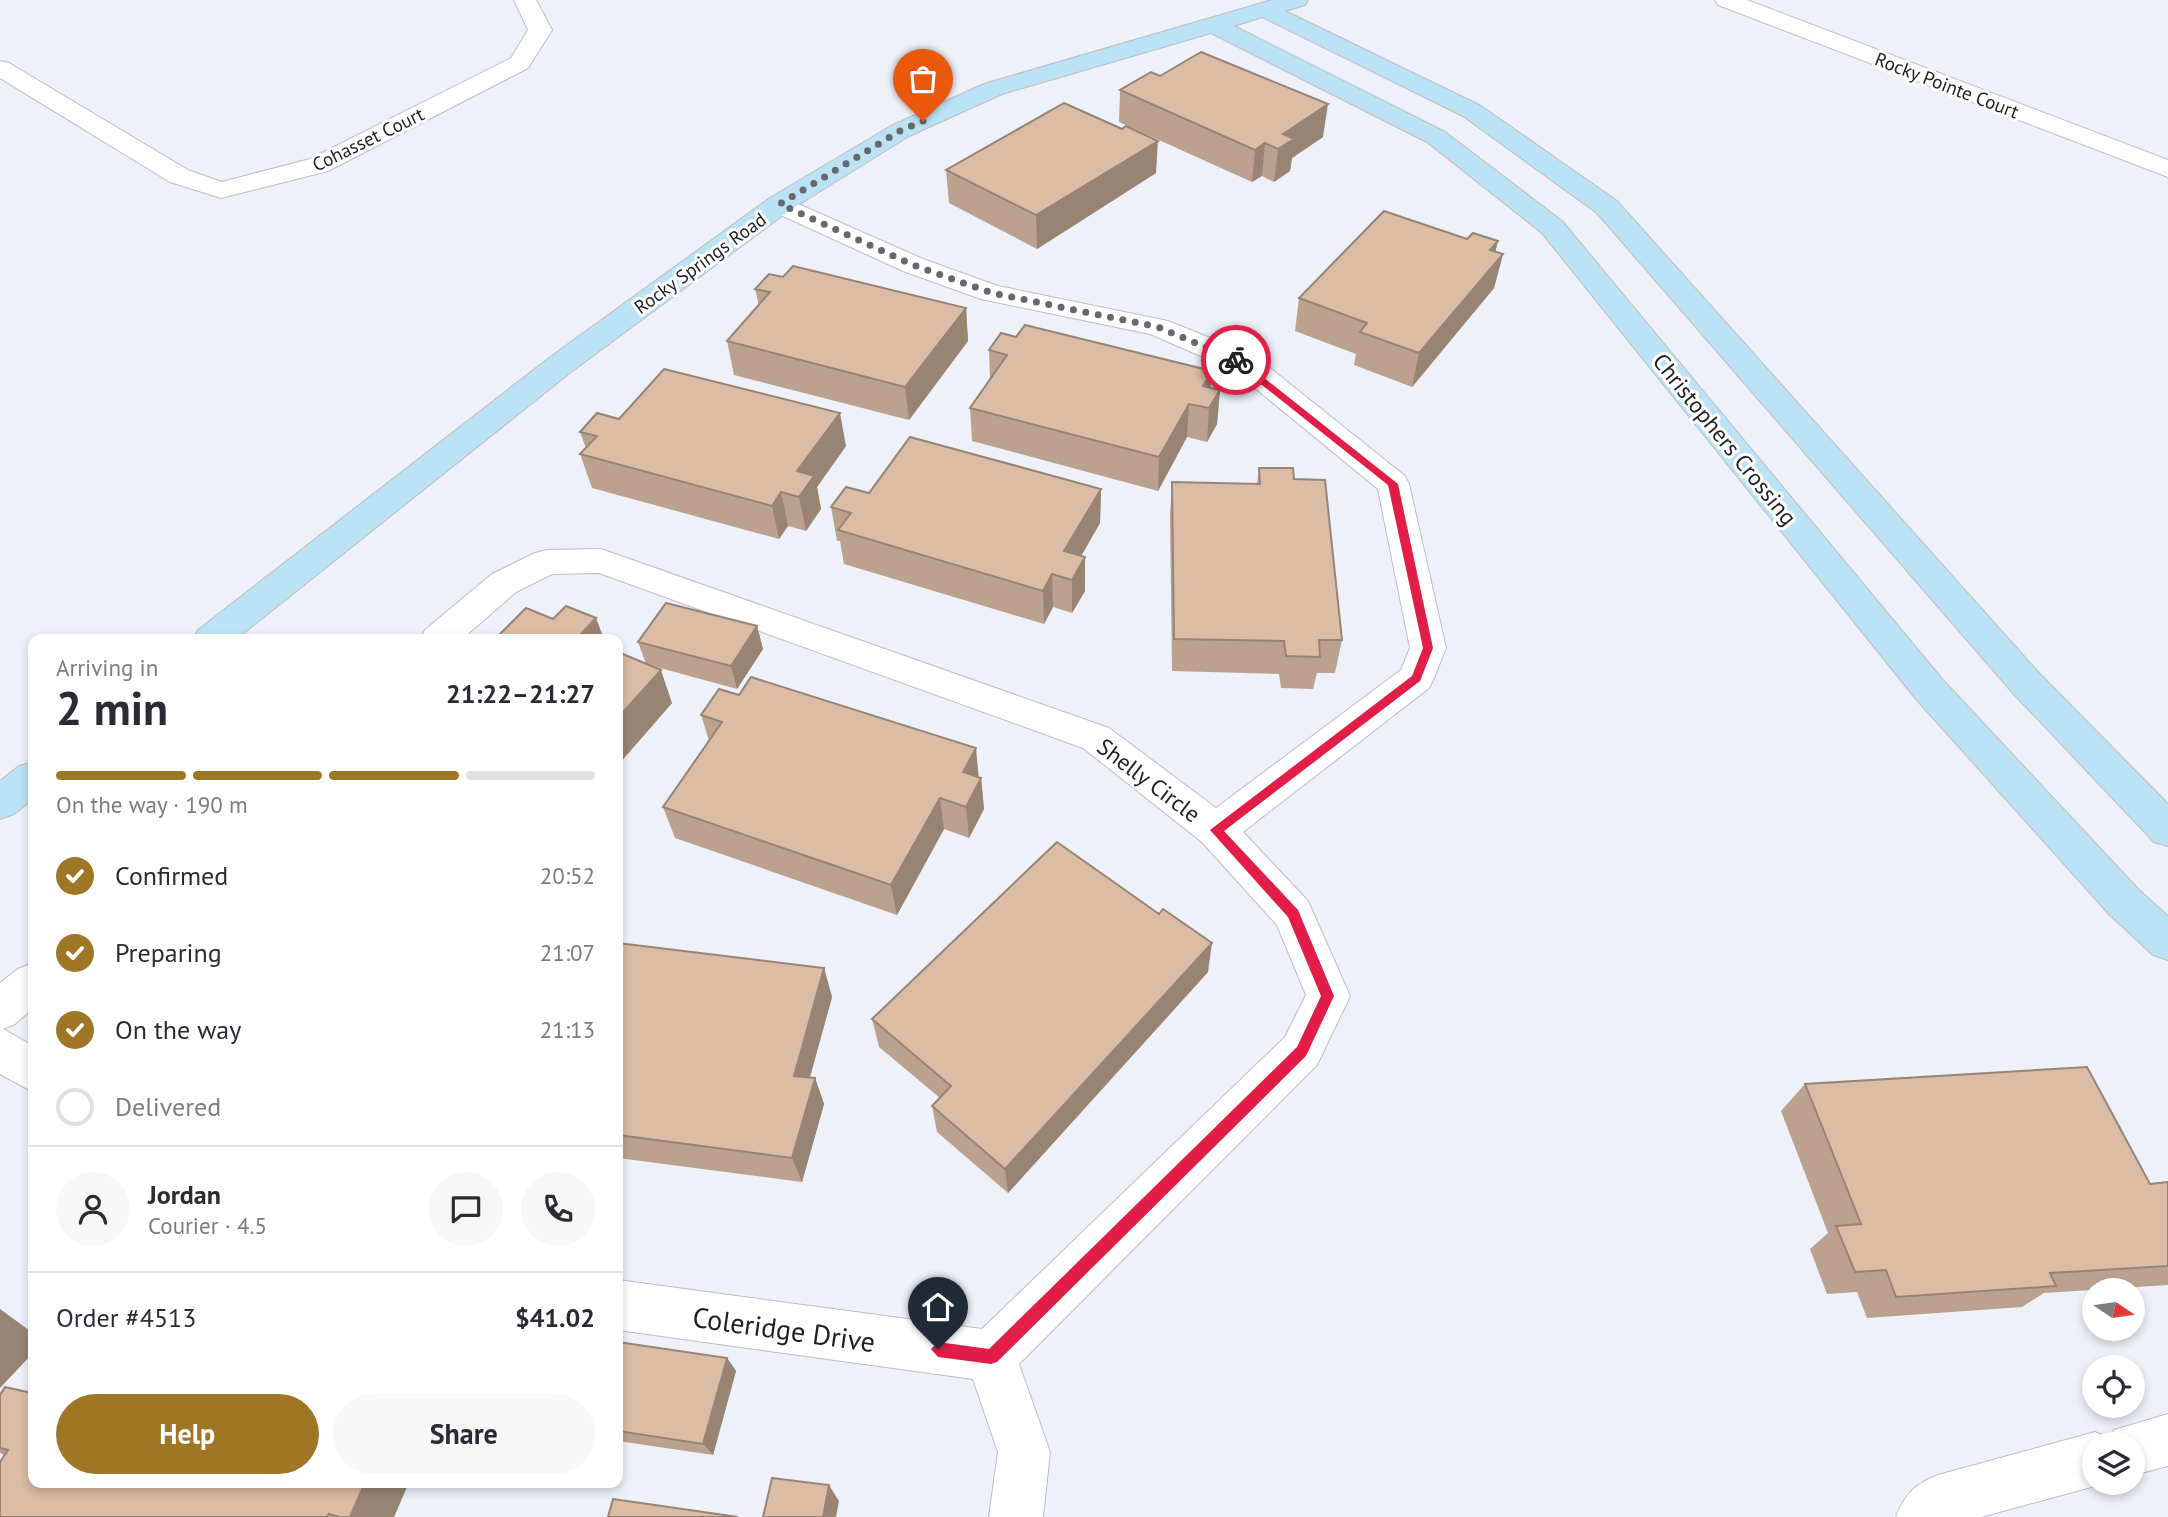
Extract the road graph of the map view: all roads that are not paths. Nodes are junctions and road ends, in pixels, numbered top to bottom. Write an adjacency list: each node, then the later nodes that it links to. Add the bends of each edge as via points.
1 (525, 0): 6 (street, Cohasset Court, via 540,30 520,63 319,165 221,190 179,176)
2 (1297, 0): 4 (street, Rocky Springs Road)
3 (1726, 0): 7 (street, Rocky Pointe Court)
4 (1265, 10): 5 (street, Rocky Springs Road); 14 (street, via 1472,111 1607,207 2025,682)
5 (1212, 24): 8 (street, Rocky Springs Road, via 993,89 900,131); 15 (street, Christophers Crossing, via 1436,138 1552,227 1929,689 2124,902)
6 (0, 68)
7 (2168, 169)
8 (780, 204): 9 (street, Rocky Springs Road, via 550,374); 13 (street, via 913,265 992,293 1158,327 1244,363 1393,484 1428,648 1416,678)
9 (217, 634)
10 (444, 634): 13 (street, Shelly Circle, via 504,583 547,562 601,561 1096,738)
11 (28, 781): 12 (street)
12 (0, 803)
13 (1216, 830): 21 (street, Shelly Circle, via 1293,914 1328,996 1301,1051)
14 (2168, 830)
15 (2168, 942)
16 (28, 986): 17 (street)
17 (0, 1010)
18 (0, 1048): 19 (street)
19 (28, 1068)
20 (623, 1306): 21 (street, Coleridge Drive)
21 (991, 1356): 25 (street, via 1024,1452)
22 (2168, 1440): 23 (street)
23 (2145, 1446)
24 (2082, 1463): 26 (street, via 1938,1502)
25 (1016, 1517)
26 (1923, 1517)

